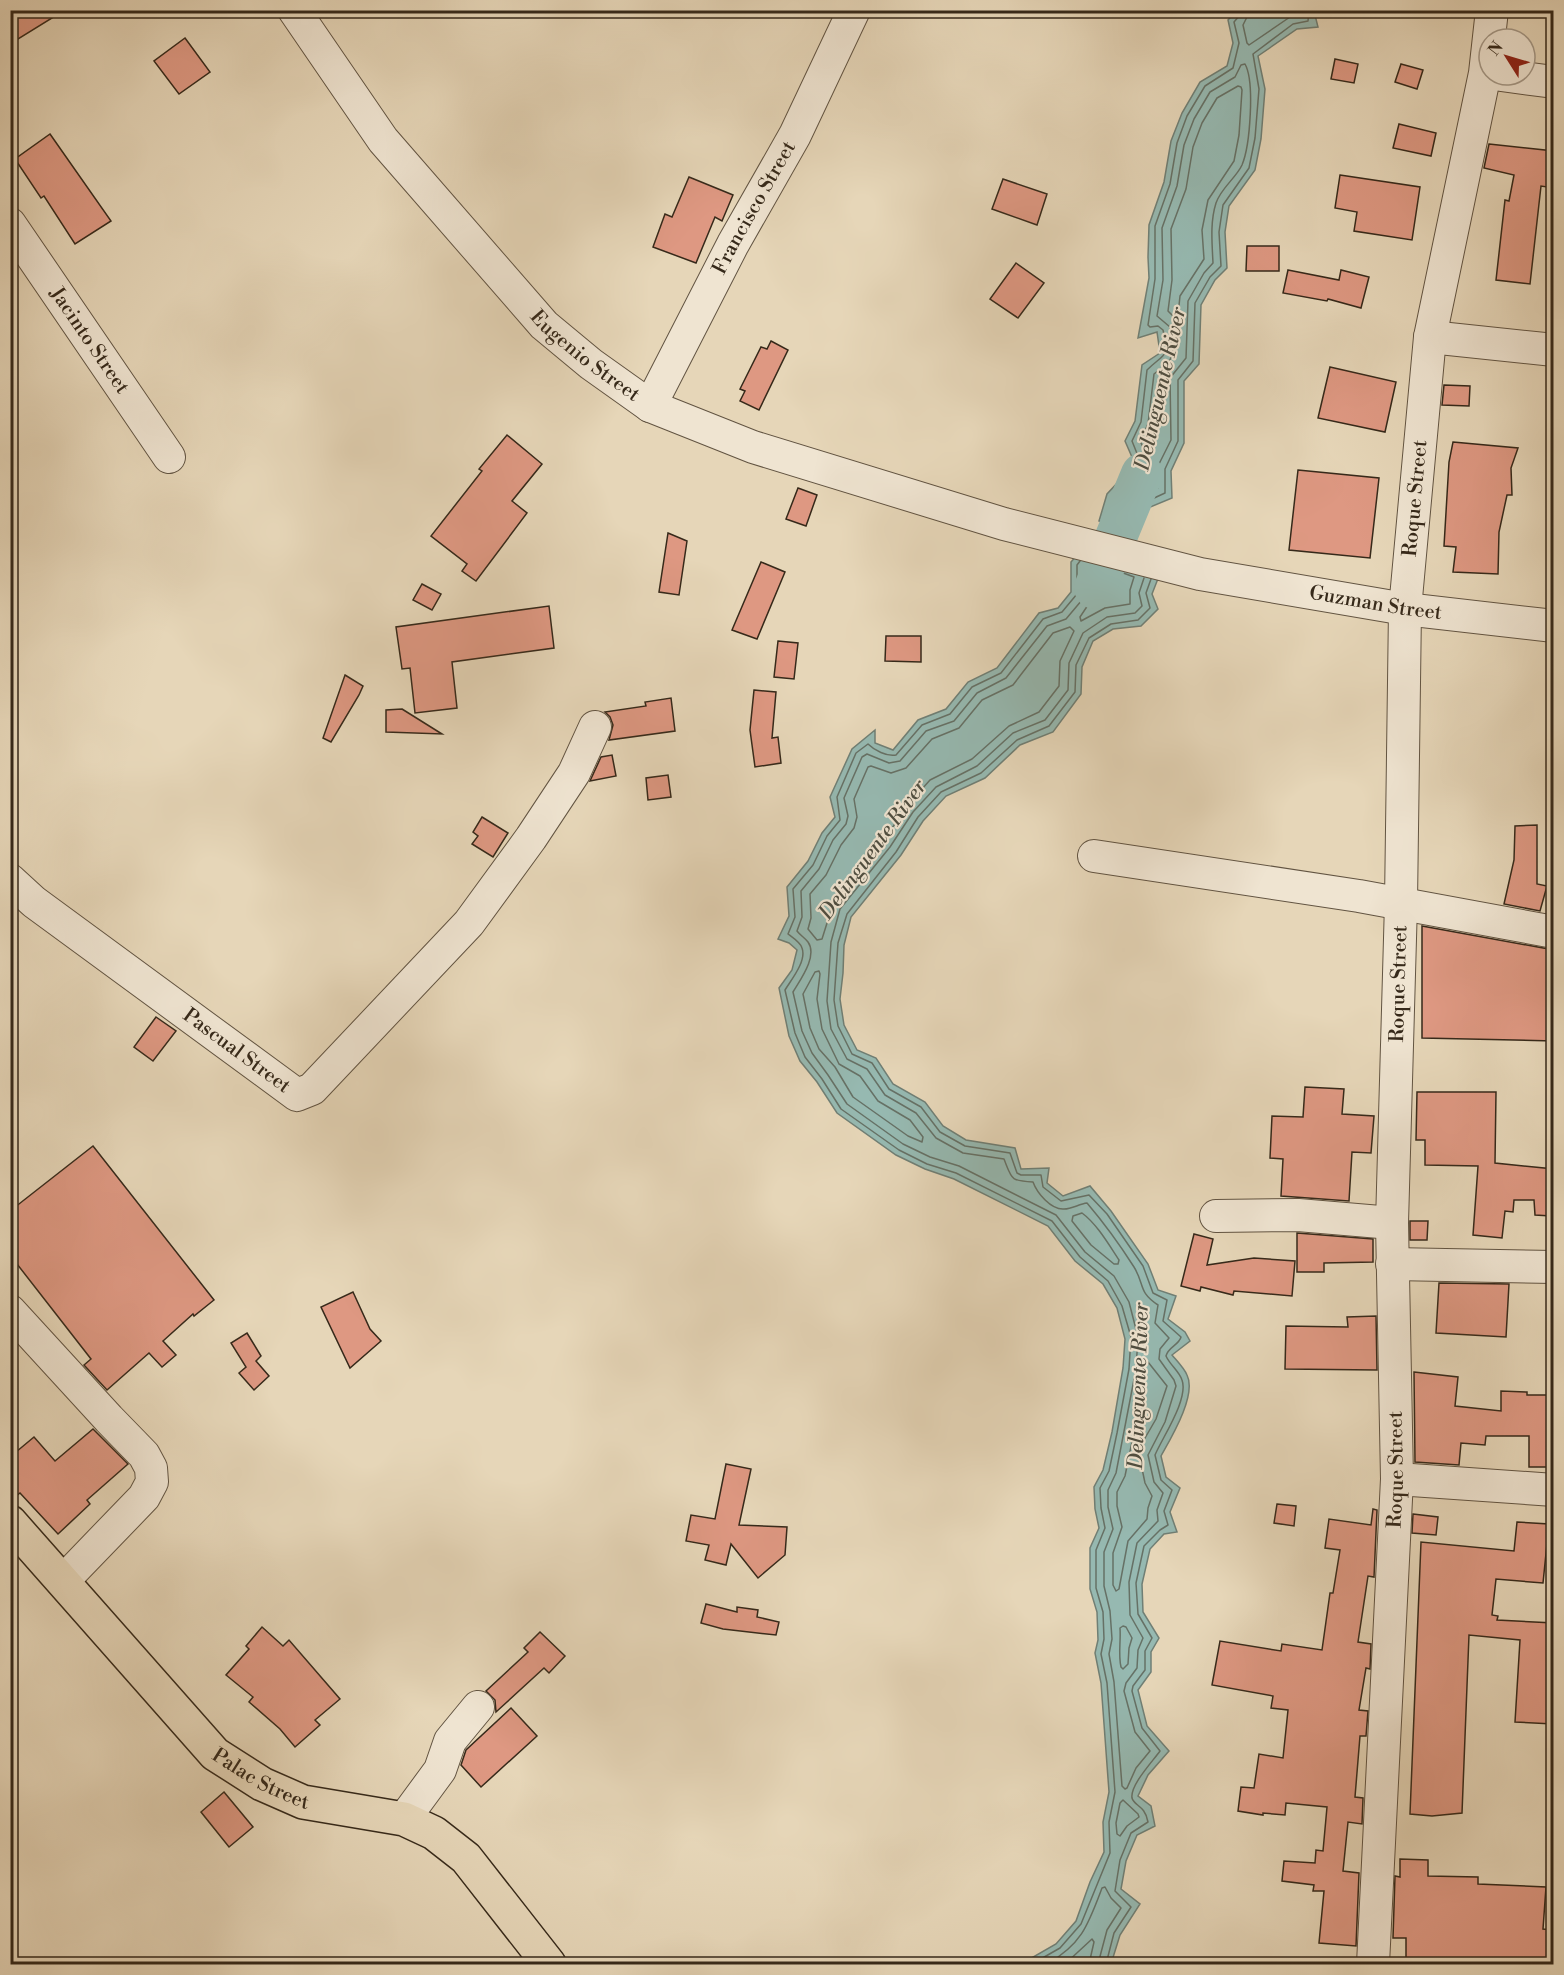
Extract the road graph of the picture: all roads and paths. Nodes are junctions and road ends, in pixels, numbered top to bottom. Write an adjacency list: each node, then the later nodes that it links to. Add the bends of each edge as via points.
1 (294, 10): 11 (street, Eugenio Street, via 383,140 544,325)
2 (854, 10): 11 (street, Francisco Street, via 795,135 733,243)
3 (1492, 10): 4 (street, Roque Street)
4 (1492, 27)
5 (1537, 80): 6 (street)
6 (1554, 82)
7 (1489, 87): 9 (street, Roque Street)
8 (10, 224): 12 (street, Jacinto Street)
9 (1430, 337): 10 (street); 14 (street, Roque Street)
10 (1554, 350)
11 (650, 406): 13 (street, Eugenio Street, via 753,447 1004,524)
12 (169, 457)
13 (1200, 574): 14 (street, Guzman Street)
14 (1405, 609): 15 (street, Guzman Street); 19 (street, Roque Street)
15 (1554, 626)
16 (595, 727): 18 (street, Pascual Street, via 574,773 469,923 312,1089 297,1095 34,902)
17 (1094, 856): 19 (street)
18 (10, 880)
19 (1401, 903): 20 (street); 22 (street, Roque Street)
20 (1554, 932)
21 (1216, 1216): 22 (street, via 1298,1215)
22 (1392, 1222): 23 (street, Roque Street)
23 (1392, 1264): 24 (street); 26 (street, Roque Street)
24 (1554, 1267)
25 (10, 1311): 29 (street, via 152,1468 152,1482 144,1497)
26 (1397, 1479): 27 (street); 33 (street, Roque Street)
27 (1554, 1490)
28 (10, 1522): 29 (main road, Palac Street)
29 (63, 1581): 31 (main road, Palac Street, via 215,1754 262,1784 303,1802)
30 (478, 1707): 31 (street, via 450,1742 440,1770)
31 (404, 1819): 32 (main road, Palac Street, via 434,1833 466,1858)
32 (549, 1965)
33 (1373, 1965)

